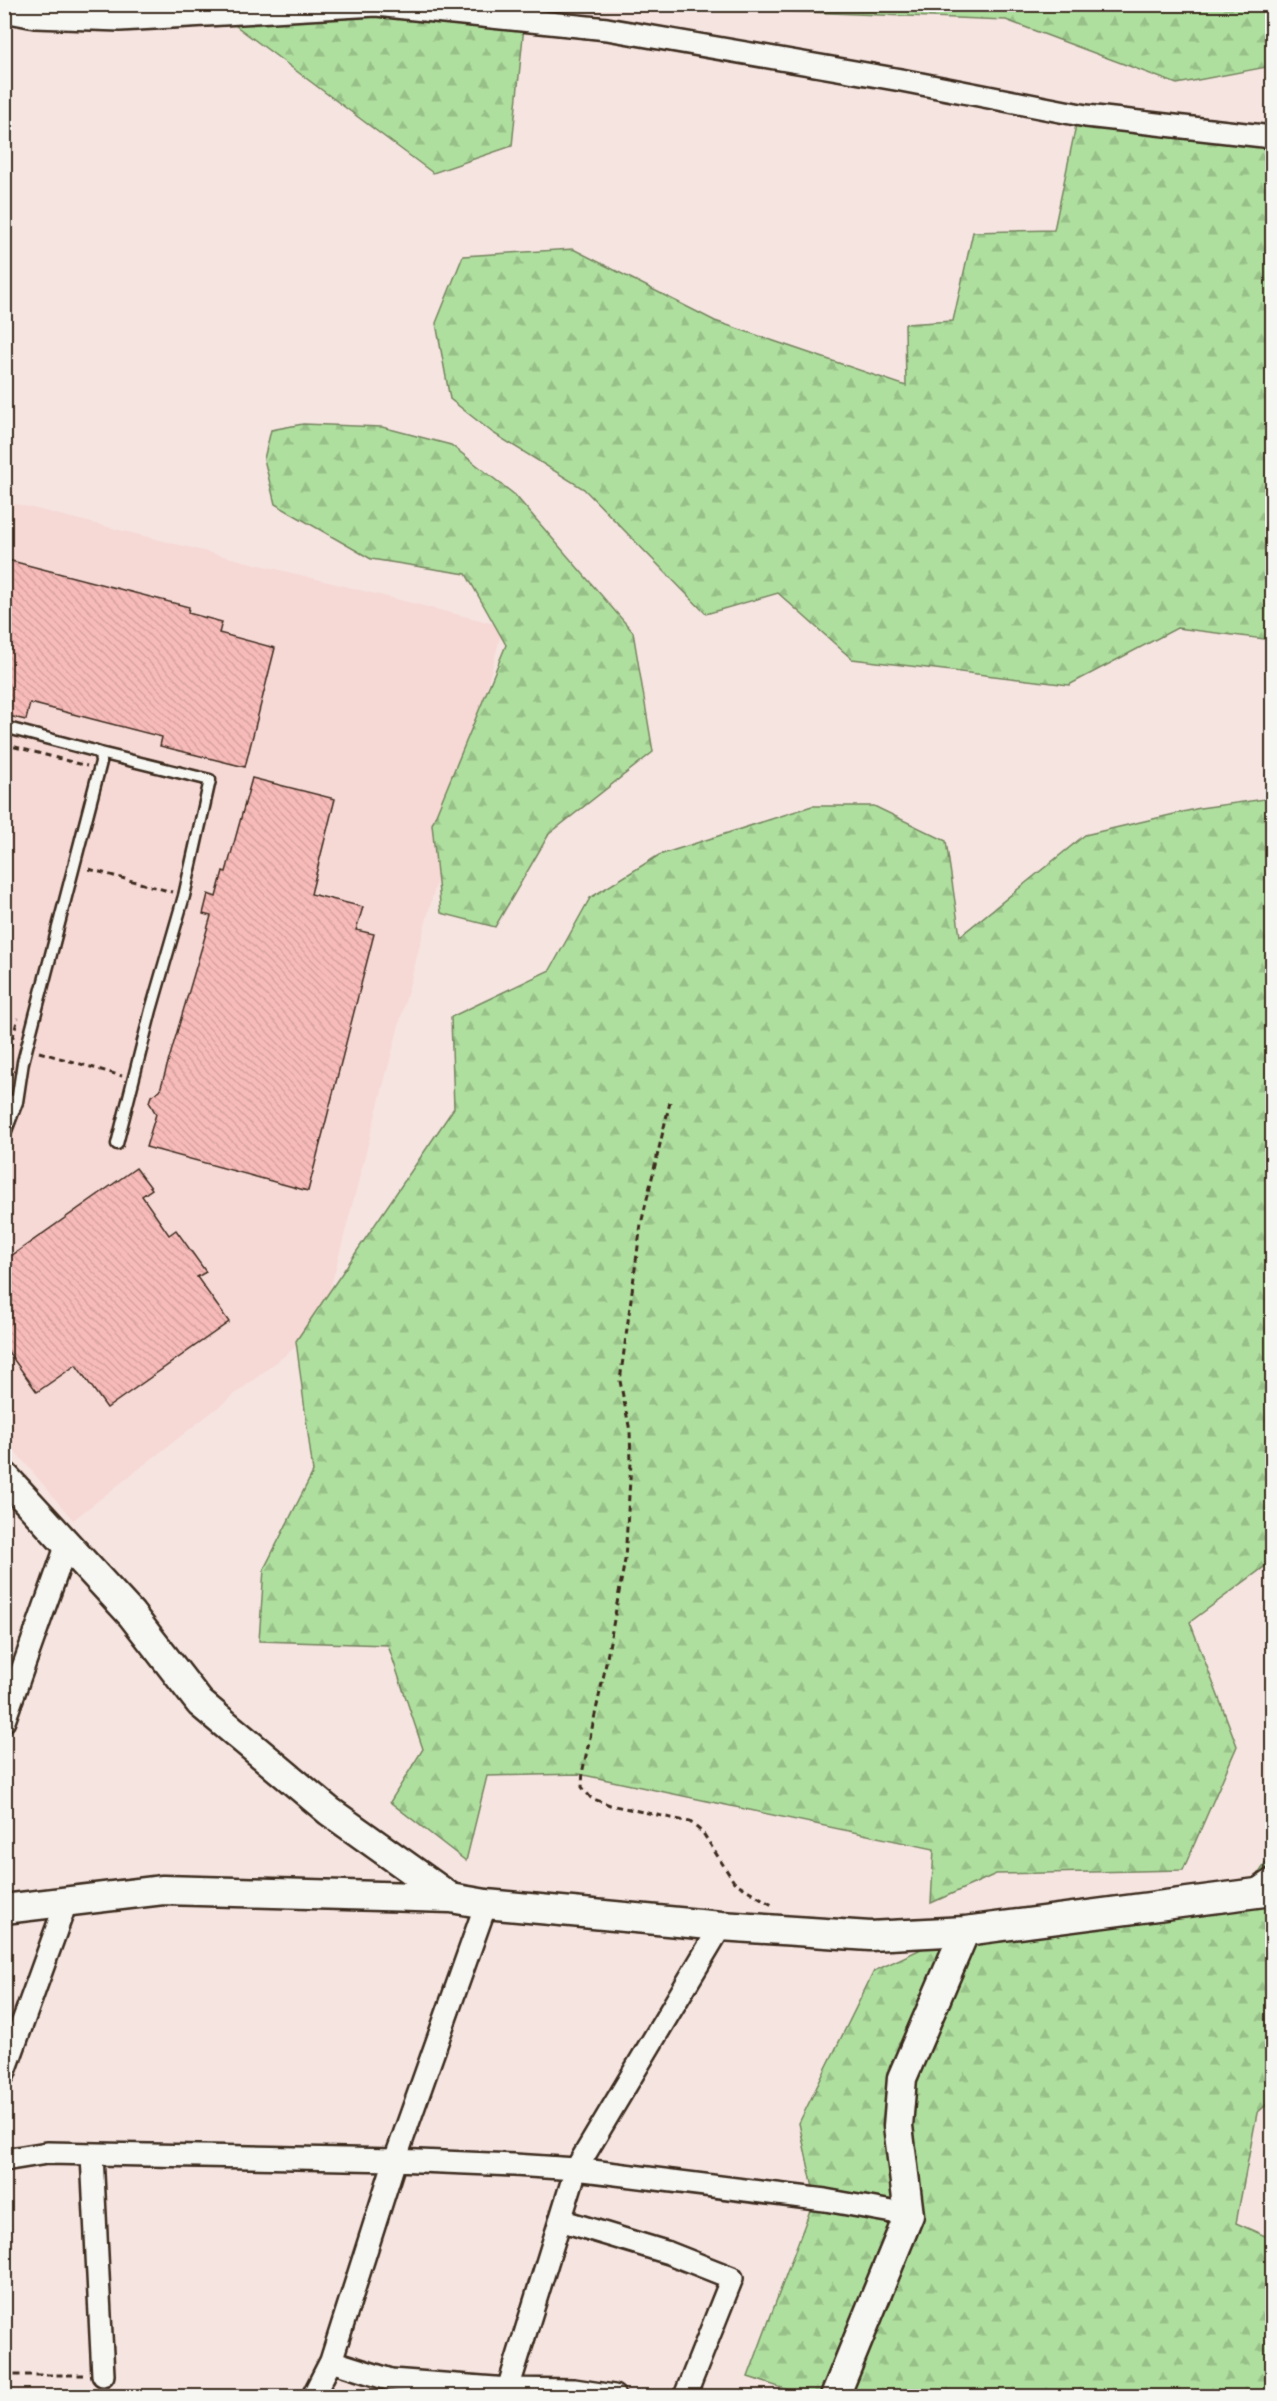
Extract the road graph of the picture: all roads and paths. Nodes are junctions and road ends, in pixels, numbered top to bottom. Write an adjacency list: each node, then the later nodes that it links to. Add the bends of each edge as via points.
1 (4, 11): 2 (street, via 35,17 120,20 376,5 607,29 1086,116)
2 (1272, 137)
3 (4, 728): 5 (lane)
4 (4, 744): 6 (path)
5 (100, 753): 7 (lane, via 101,762); 8 (lane, via 210,780)
6 (87, 766)
7 (74, 865): 8 (path); 10 (lane)
8 (184, 896): 11 (lane)
9 (10, 1044): 10 (path)
10 (27, 1048): 11 (path); 13 (lane)
11 (134, 1080): 16 (lane)
12 (4, 1099): 13 (lane)
13 (17, 1102): 15 (lane)
14 (670, 1102): 28 (path, via 641,1224 620,1382 630,1431 625,1560 582,1787 591,1798 610,1806 690,1822 703,1833 734,1882 778,1909)
15 (4, 1136)
16 (117, 1144)
17 (4, 1476): 18 (street)
18 (67, 1544): 19 (street); 23 (street, via 131,1614 200,1703 329,1811)
19 (4, 1721)
20 (1272, 1873): 22 (lane)
21 (1272, 1890): 22 (street)
22 (1240, 1895): 29 (street)
23 (451, 1898): 24 (street, via 163,1890); 25 (street)
24 (66, 1903): 26 (street); 30 (street)
25 (486, 1904): 27 (street); 33 (street)
26 (4, 1910)
27 (721, 1926): 28 (street); 34 (street)
28 (789, 1931): 29 (street, via 870,1936)
29 (965, 1931): 35 (street, via 902,2078 898,2126)
30 (4, 2074)
31 (92, 2155): 32 (street, via 47,2153); 33 (street); 39 (street)
32 (4, 2160)
33 (395, 2160): 34 (street); 37 (street)
34 (576, 2169): 35 (street, via 825,2200); 36 (street)
35 (909, 2215): 45 (street)
36 (561, 2220): 41 (street); 44 (street, via 669,2253 732,2278)
37 (331, 2361): 40 (street); 42 (street)
38 (4, 2375): 39 (path)
39 (103, 2375)
40 (389, 2388): 41 (street)
41 (508, 2389): 43 (street, via 574,2390)
42 (313, 2397)
43 (614, 2397)
44 (685, 2397)
45 (835, 2397)

